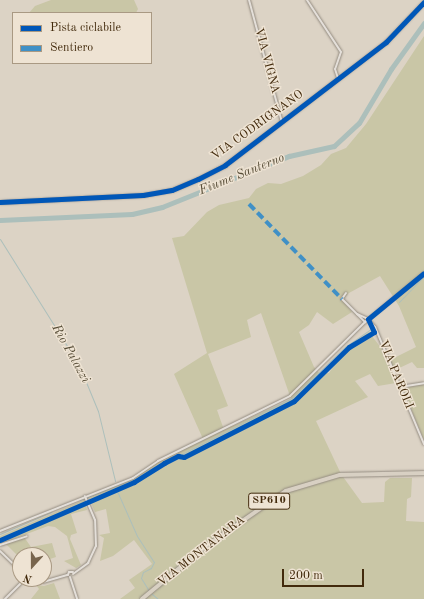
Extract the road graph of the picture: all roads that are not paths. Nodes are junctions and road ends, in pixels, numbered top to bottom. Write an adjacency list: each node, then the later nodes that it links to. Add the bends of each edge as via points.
1 (249, 0): 5 (street, VIA VIGNA)
2 (307, 0): 4 (street, via 340,49 341,57 335,69)
3 (424, 2): 4 (street, VIA CODRIGNANO, via 386,42)
4 (338, 79): 5 (street, VIA CODRIGNANO)
5 (282, 122): 6 (street, VIA CODRIGNANO, via 225,165 172,190 144,195)
6 (0, 202)
7 (424, 273): 10 (street)
8 (346, 293): 9 (street, VIA PAROLI, via 342,299)
9 (357, 314): 10 (street, VIA PAROLI); 11 (street, VIA PAROLI)
10 (368, 320): 11 (street); 13 (street, VIA PAROLI, via 378,333)
11 (365, 322): 16 (street, via 290,396 158,461 133,478)
12 (424, 383): 13 (street)
13 (400, 387): 14 (street, VIA PAROLI)
14 (424, 444)
15 (424, 473): 28 (main road, VIA MONTANARA / SP610, via 340,476 286,491 205,547)
16 (86, 498): 17 (street); 22 (street, via 95,525 96,546 88,563)
17 (0, 531)
18 (27, 536): 19 (street)
19 (0, 545)
20 (0, 551): 21 (street)
21 (12, 562)
22 (73, 574): 23 (street); 23 (street, via 70,571)
23 (69, 576): 24 (street); 27 (street)
24 (52, 580)
25 (17, 587): 26 (street)
26 (5, 599)
27 (77, 599)
28 (142, 599)

